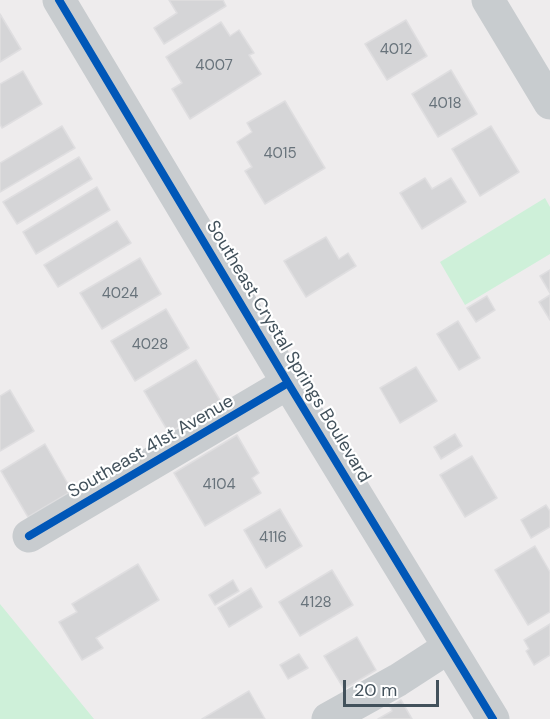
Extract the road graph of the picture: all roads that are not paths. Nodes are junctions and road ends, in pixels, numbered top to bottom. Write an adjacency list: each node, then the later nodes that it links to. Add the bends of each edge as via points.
1 (59, 0): 4 (street, Southeast Crystal Springs Boulevard)
2 (488, 0): 3 (street)
3 (550, 103)
4 (288, 383): 5 (street, Southeast 41st Avenue); 6 (street, Southeast Crystal Springs Boulevard)
5 (29, 536)
6 (449, 647): 7 (street); 8 (street, Southeast Crystal Springs Boulevard)
7 (328, 719)
8 (493, 719)

